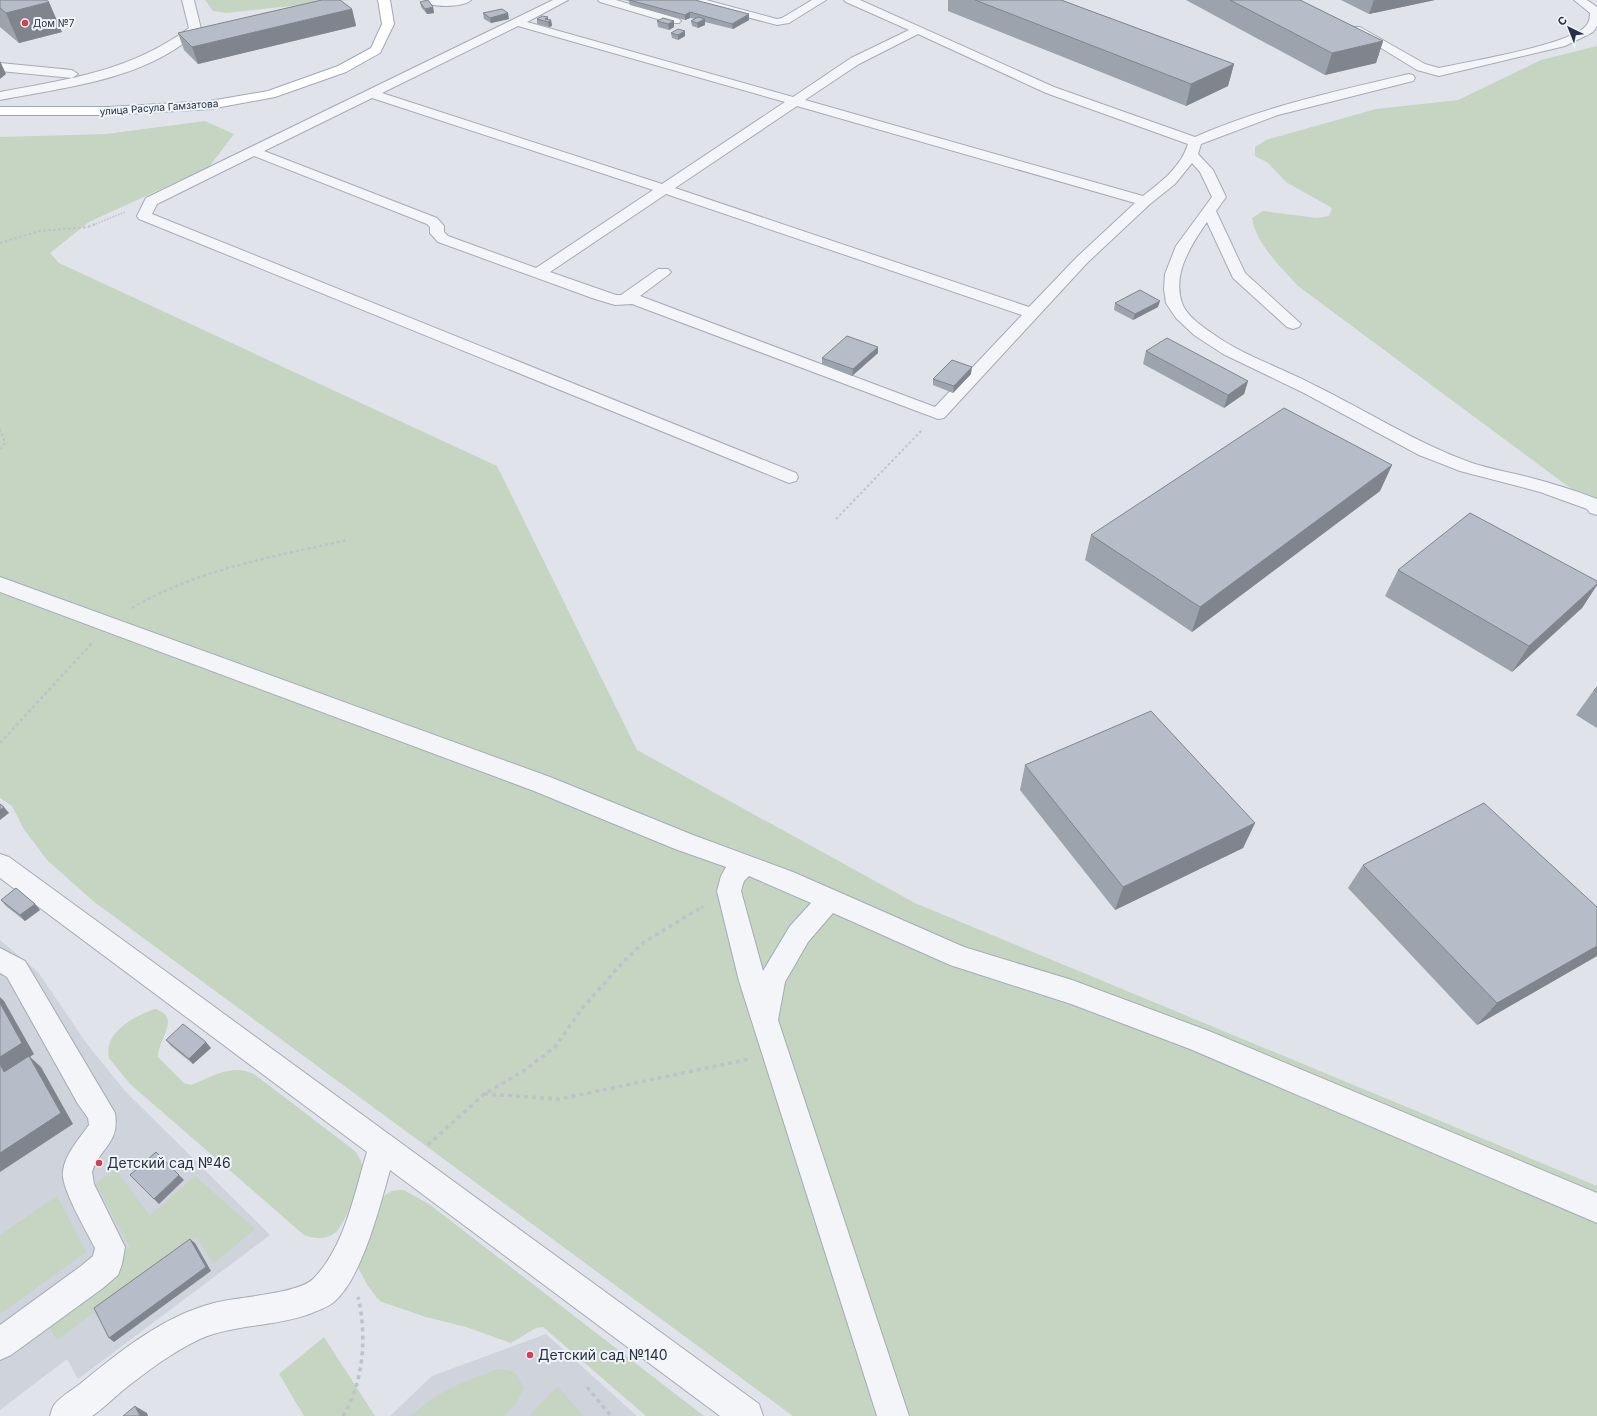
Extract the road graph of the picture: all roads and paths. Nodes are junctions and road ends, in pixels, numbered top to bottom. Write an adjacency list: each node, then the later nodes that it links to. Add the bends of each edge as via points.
1 (188, 0): 18 (street, via 195,29 148,59)
2 (384, 0): 23 (main road, улица Расула Гамзатова, via 388,24 376,50 342,69 271,94 210,104 109,111)
3 (433, 0): 4 (street, via 440,4)
4 (465, 0)
5 (562, 0): 12 (street)
6 (604, 0): 11 (street)
7 (693, 0): 8 (street, via 777,22 785,21)
8 (820, 0)
9 (850, 0): 14 (street)
10 (1580, 0): 13 (street, via 1596,12 1596,19 1589,30 1561,44 1439,72 1421,67)
11 (675, 21)
12 (516, 22): 20 (street); 22 (street)
13 (1349, 25)
14 (917, 30): 22 (street, via 855,61); 24 (street, via 1050,90)
15 (0, 56): 17 (street)
16 (0, 67): 17 (street)
17 (14, 69): 18 (street)
18 (99, 76): 21 (street)
19 (1409, 78): 24 (street, via 1240,122)
20 (370, 93): 25 (street); 26 (street)
21 (0, 96)
22 (795, 100): 26 (street); 28 (street)
23 (0, 110)
24 (1193, 148): 28 (street, via 1170,181); 29 (street, via 1219,197)
25 (253, 151): 27 (street); 32 (street, via 432,221 443,239)
26 (664, 189): 32 (street); 34 (street)
27 (151, 201): 30 (path, via 88,227 39,231); 39 (street, via 144,216)
28 (1145, 201): 34 (street, via 1082,260)
29 (1209, 211): 35 (street, via 1238,275); 40 (street, via 1186,244 1174,267 1170,285 1174,305 1190,324 1217,344 1309,389 1398,437 1466,467 1539,486)
30 (0, 243)
31 (663, 272): 33 (street)
32 (537, 274): 33 (street, via 615,300)
33 (626, 299): 36 (street, via 634,299)
34 (1032, 313): 36 (street)
35 (1293, 324)
36 (938, 414): 41 (path)
37 (0, 429): 38 (path, via 6,443)
38 (0, 451)
39 (789, 477)
40 (1597, 507)
41 (836, 519)
42 (347, 540): 44 (path, via 184,581 139,603)
43 (0, 584): 44 (street)
44 (110, 623): 45 (path); 47 (street, via 542,784)
45 (0, 743)
46 (0, 864): 54 (street)
47 (745, 864): 48 (street, via 733,876); 49 (street)
48 (729, 891): 51 (street); 53 (path, via 644,942 581,1010 555,1047 522,1072)
49 (829, 900): 51 (street, via 799,934 772,979); 56 (street, via 959,957 1072,992 1199,1040)
50 (0, 958): 58 (street, via 16,969 88,1095 101,1113 103,1126 81,1160 77,1172 80,1187 110,1247 107,1264)
51 (765, 1022): 52 (street)
52 (775, 1053): 53 (path, via 560,1099); 64 (street)
53 (484, 1094): 55 (path)
54 (382, 1146): 55 (street); 57 (street, via 357,1226)
55 (407, 1164): 63 (street)
56 (1597, 1208)
57 (341, 1266): 60 (street, via 321,1292 304,1302 211,1319 160,1345); 61 (path, via 356,1291 363,1326 359,1378)
58 (0, 1344)
59 (587, 1387): 62 (path)
60 (66, 1416)
61 (343, 1416)
62 (611, 1416)
63 (747, 1416)
64 (893, 1416)

